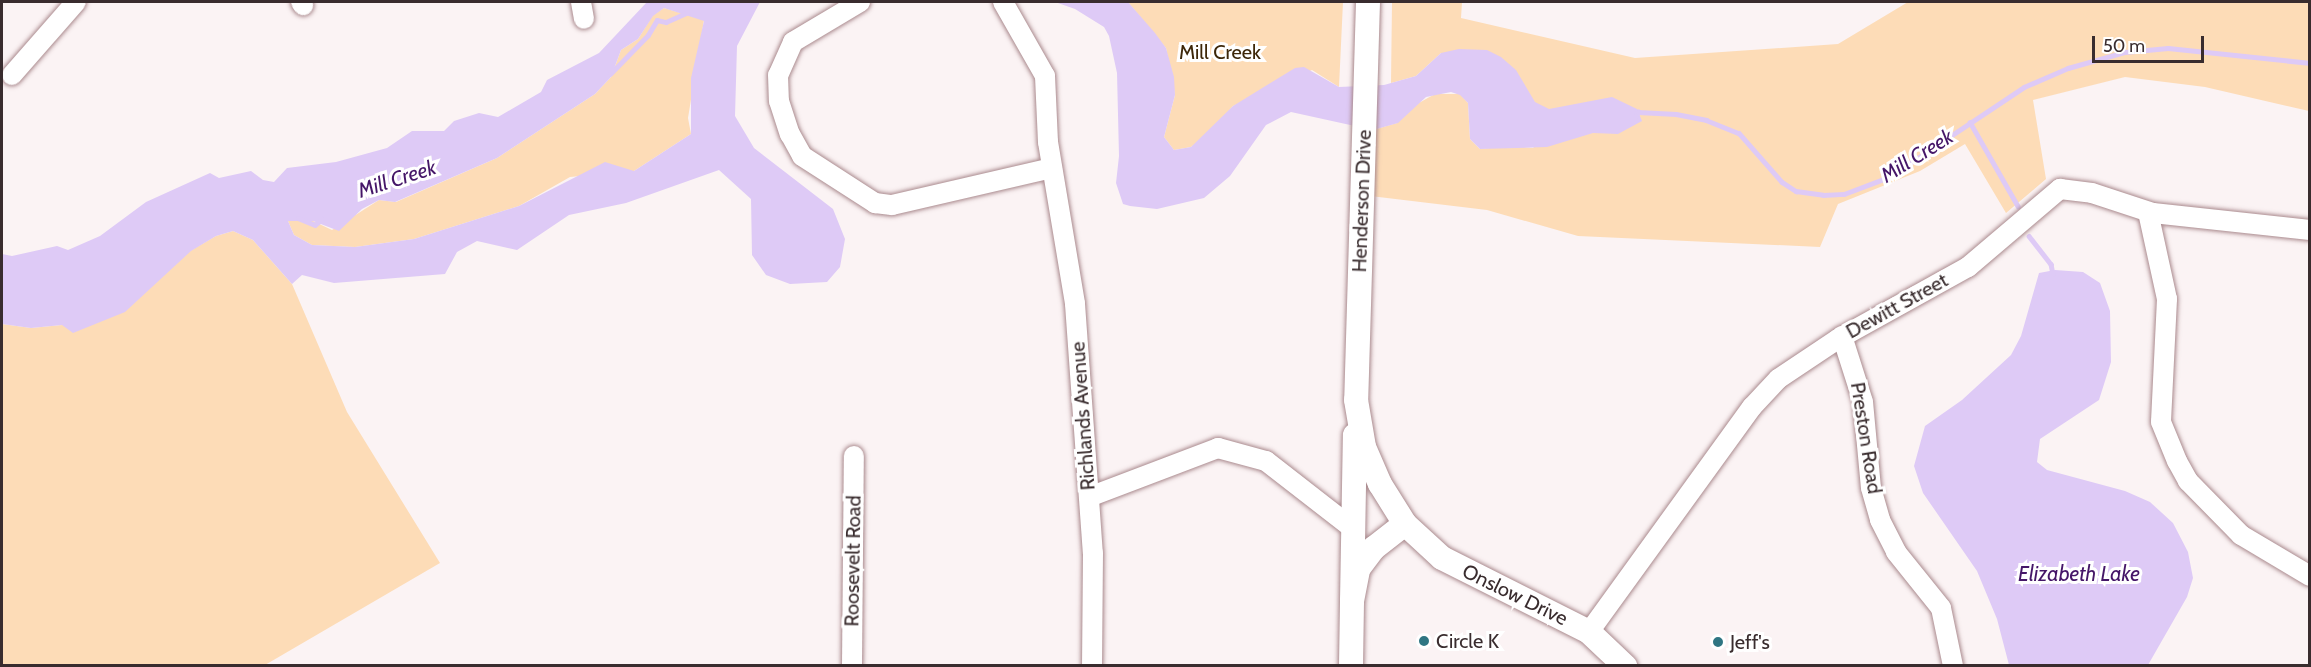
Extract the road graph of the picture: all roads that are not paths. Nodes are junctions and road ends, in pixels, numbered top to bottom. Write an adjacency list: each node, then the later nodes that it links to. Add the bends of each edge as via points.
1 (76, 2): 5 (street)
2 (860, 2): 6 (street, via 793,42 778,75 779,101 802,156 875,203 892,205)
3 (1003, 2): 6 (street, Richlands Avenue, via 1045,76)
4 (1368, 2): 10 (main road, Henderson Drive)
5 (12, 75)
6 (1052, 168): 12 (street, Richlands Avenue, via 1075,304)
7 (2148, 212): 8 (street, Dewitt Street, via 2210,222); 9 (street, Dewitt Street, via 2091,193 2060,189 1968,267); 15 (street, via 2167,299 2160,422 2177,461 2188,481 2241,535)
8 (2310, 230)
9 (1842, 336): 17 (street, Dewitt Street, via 1778,379 1752,407); 22 (street, Preston Road, via 1863,402 1871,488 1880,520 1896,552 1941,608)
10 (1356, 400): 13 (main road, Henderson Drive, via 1364,447 1380,484); 14 (main road, Henderson Drive)
11 (854, 456): 18 (street, Roosevelt Road)
12 (1089, 497): 14 (street, via 1218,448 1266,461); 19 (street, Richlands Avenue)
13 (1406, 524): 16 (main road, Henderson Drive, via 1374,548 1358,569); 17 (main road, Onslow Drive, via 1442,558)
14 (1352, 528): 16 (main road, Henderson Drive)
15 (2310, 576)
16 (1352, 601): 20 (main road, Henderson Drive)
17 (1589, 632): 21 (main road, Onslow Drive)
18 (852, 666)
19 (1092, 666)
20 (1351, 666)
21 (1625, 666)
22 (1953, 666)

